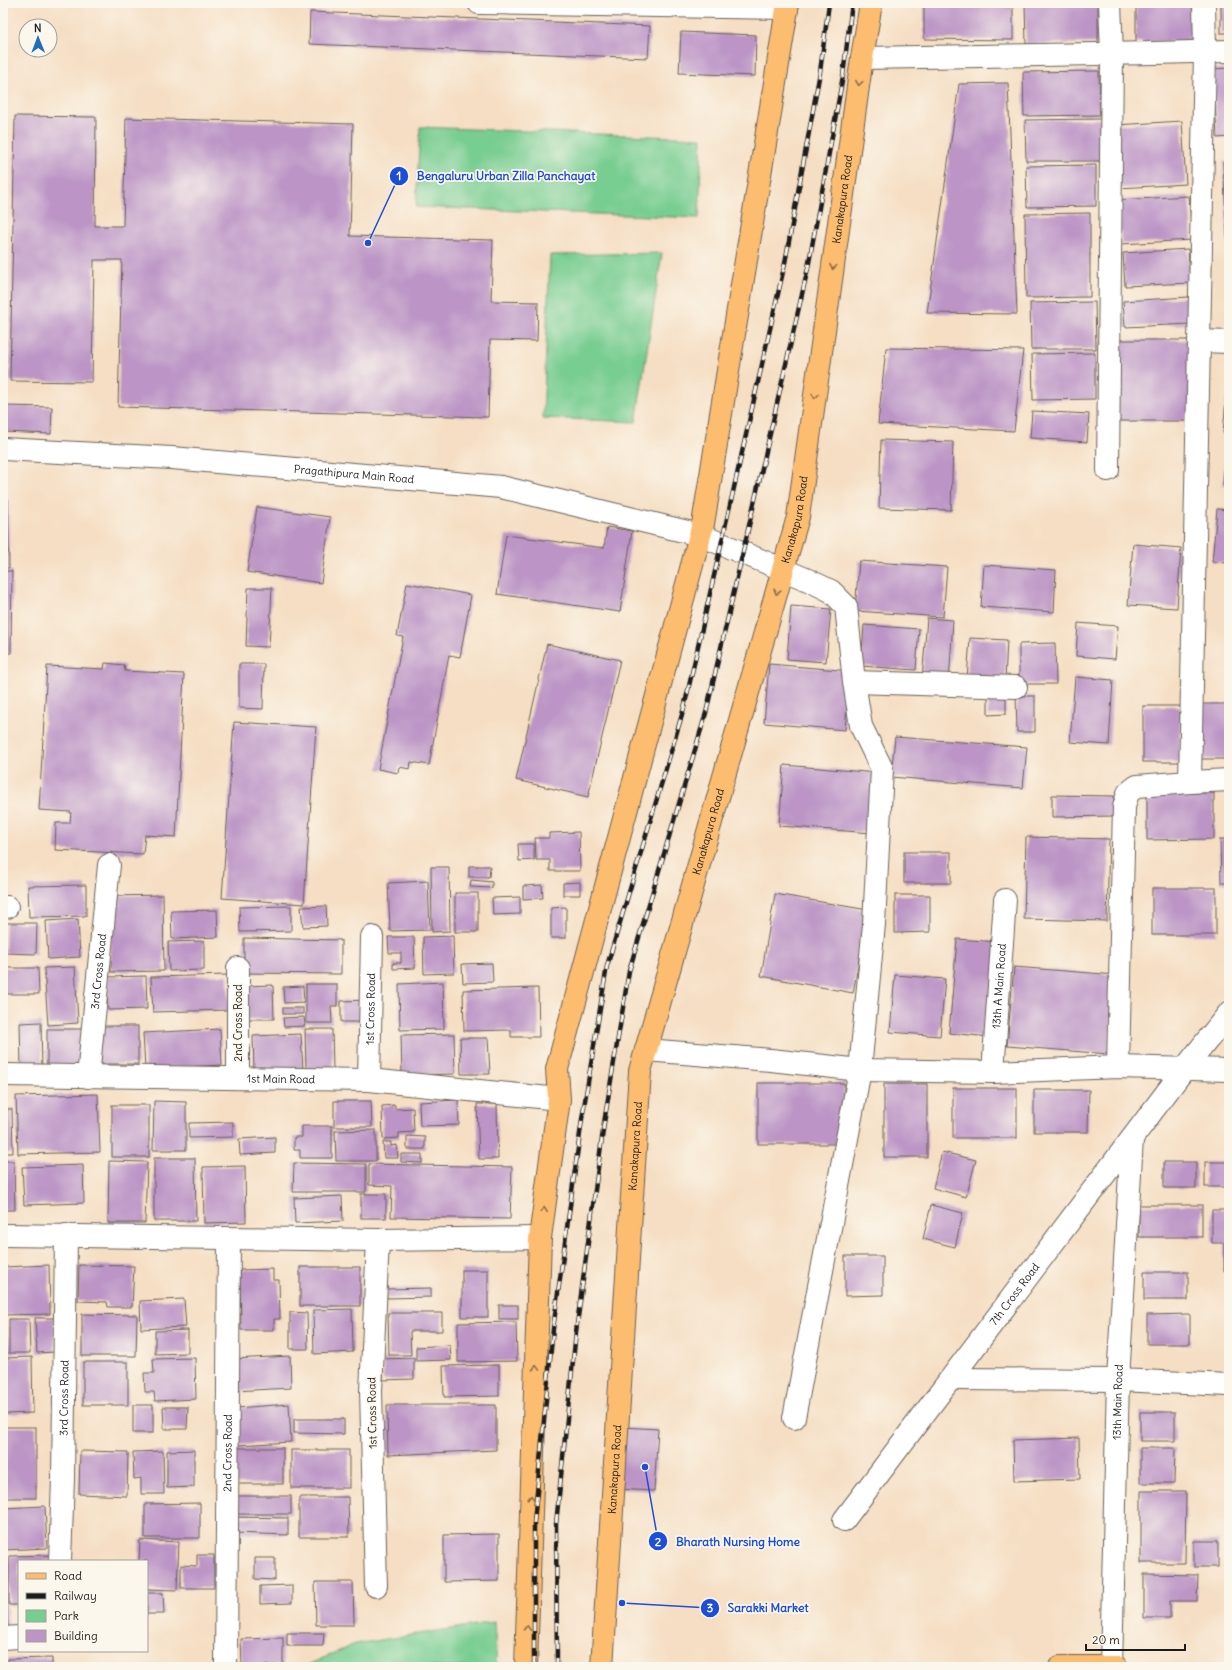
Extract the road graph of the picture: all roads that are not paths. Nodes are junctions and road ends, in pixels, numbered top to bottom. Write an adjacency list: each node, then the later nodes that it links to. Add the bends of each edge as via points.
1 (479, 3): 5 (street)
2 (871, 3): 10 (main road, Kanakapura Road)
3 (1110, 3): 9 (street)
4 (1204, 3): 8 (street)
5 (523, 4): 6 (street)
6 (787, 6): 15 (main road)
7 (1229, 50): 8 (street)
8 (1205, 51): 9 (street); 11 (street)
9 (1112, 54): 10 (street); 14 (street)
10 (862, 58): 16 (main road, Kanakapura Road, one-way to 16, via 798,517)
11 (1200, 341): 12 (street); 20 (street)
12 (1229, 342)
13 (3, 449): 15 (street, Pragathipura Main Road, via 172,458 501,487)
14 (1108, 470)
15 (700, 535): 16 (street, Pragathipura Main Road); 36 (main road, via 558,1069)
16 (783, 569): 17 (street, Pragathipura Main Road, via 831,591 846,606); 26 (main road, Kanakapura Road, one-way to 26)
17 (854, 682): 18 (street); 29 (street, Pragathipura Main Road, via 861,726 882,769 874,924)
18 (1016, 687)
19 (1229, 780): 20 (street)
20 (1190, 782): 27 (street, via 1137,786 1128,793 1124,807)
21 (109, 865): 33 (street, 3rd Cross Road)
22 (1005, 900): 31 (street, 13th A Main Road)
23 (372, 937): 35 (street, 1st Cross Road)
24 (238, 968): 34 (street, 2nd Cross Road)
25 (1229, 1013): 28 (street, 7th Cross Road)
26 (646, 1050): 29 (street); 54 (main road, Kanakapura Road, via 640,1071)
27 (1118, 1067): 28 (street); 31 (street)
28 (1185, 1068): 30 (street); 37 (street, 7th Cross Road)
29 (860, 1070): 31 (street); 46 (street, Pragathipura Main Road)
30 (1229, 1070)
31 (993, 1072)
32 (3, 1075): 33 (street, 1st Main Road)
33 (88, 1077): 34 (street, 1st Main Road)
34 (238, 1078): 35 (street, 1st Main Road)
35 (369, 1080): 36 (street, 1st Main Road)
36 (558, 1099): 40 (main road, one-way to 36)
37 (1132, 1139): 43 (street, 7th Cross Road); 44 (street, 13th Main Road)
38 (3, 1235): 39 (street)
39 (66, 1235): 41 (street); 48 (street, 3rd Cross Road)
40 (540, 1238): 42 (street); 53 (main road, one-way to 40)
41 (230, 1239): 42 (street); 52 (street, 2nd Cross Road)
42 (378, 1240): 49 (street, 1st Cross Road, via 371,1391)
43 (951, 1379): 44 (street); 47 (street, 7th Cross Road)
44 (1118, 1380): 45 (street); 56 (street, 13th Main Road)
45 (1229, 1385)
46 (794, 1418)
47 (844, 1520)
48 (60, 1560)
49 (376, 1586)
50 (18, 1637): 51 (street)
51 (3, 1638)
52 (226, 1667)
53 (526, 1667)
54 (602, 1667)
55 (1060, 1667): 56 (main road)
56 (1113, 1667)

